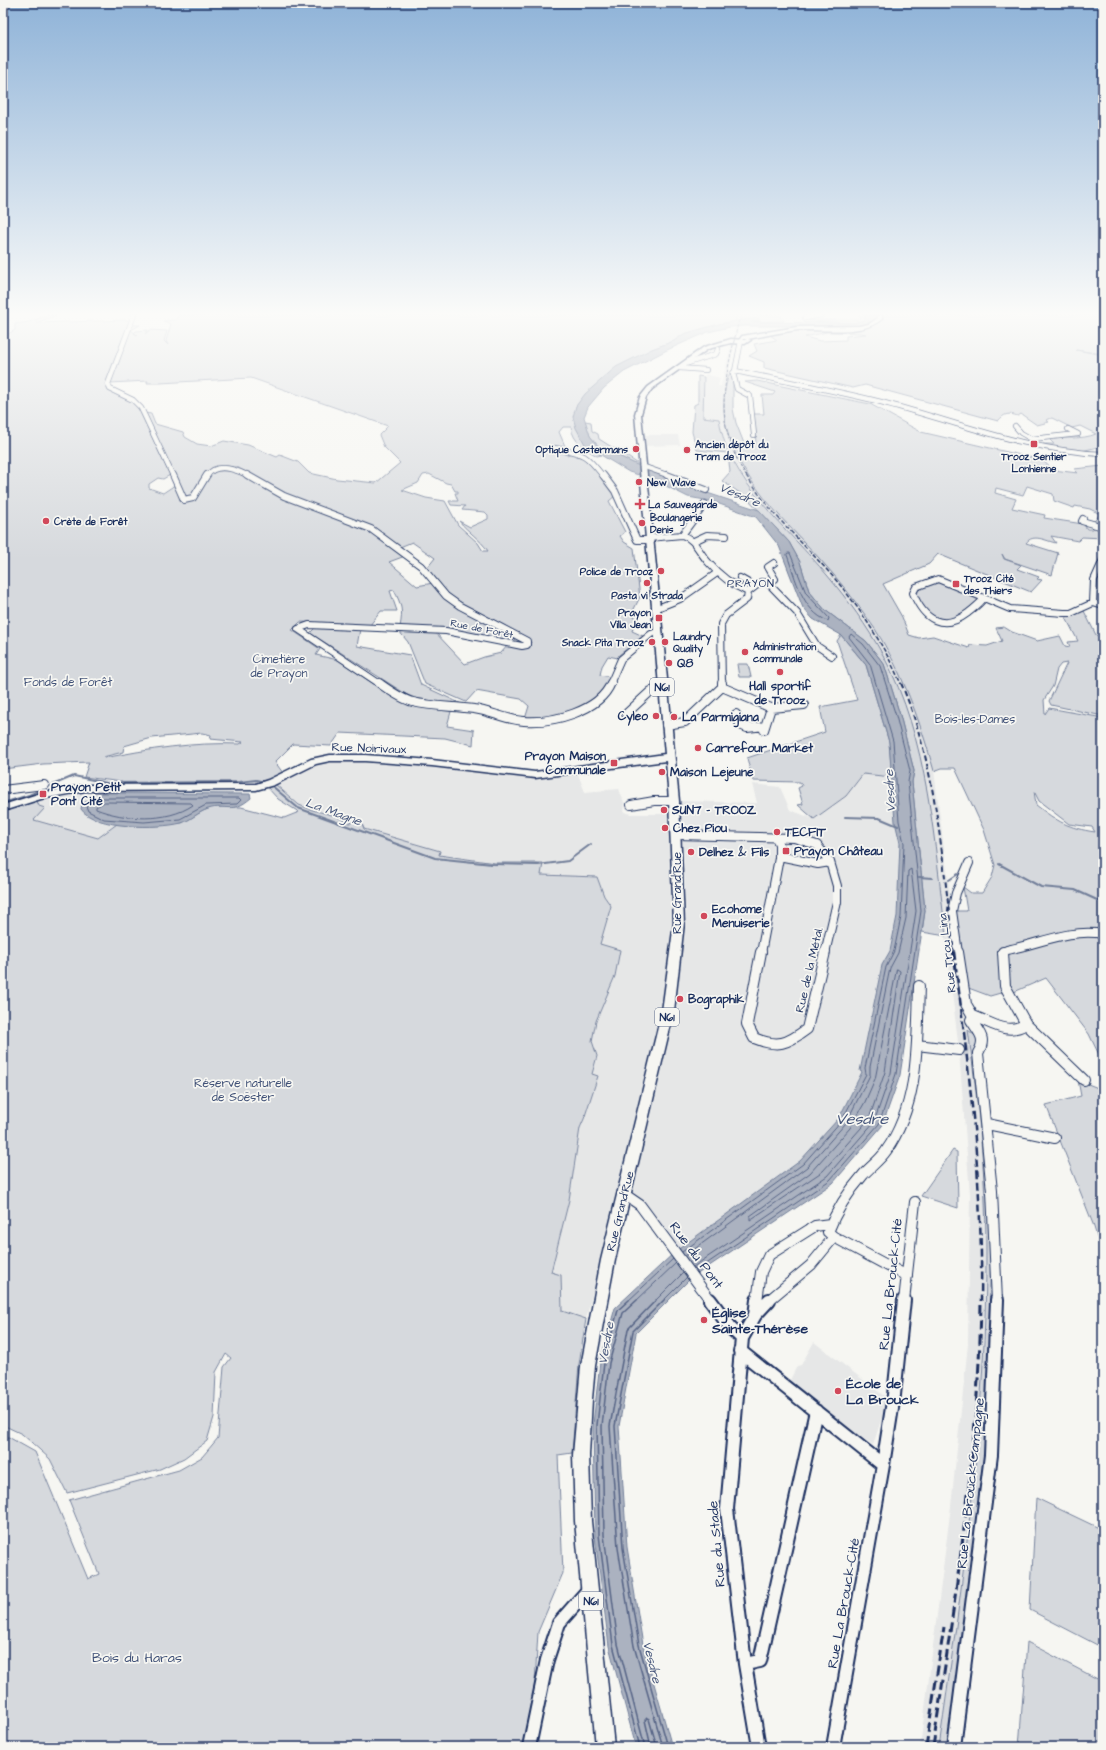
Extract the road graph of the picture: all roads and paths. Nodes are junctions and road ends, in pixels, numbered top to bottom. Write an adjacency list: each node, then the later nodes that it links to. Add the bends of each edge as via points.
1 (126, 397): 32 (street, Rue de Forêt, via 141,408 184,500 193,498 209,473 216,469 236,469 284,496 371,529 421,566 446,596 527,641 527,644 522,646 446,631 309,625 300,626 298,629 395,694 412,702 475,709 523,721 548,720 590,707 600,700 607,692 621,659)
2 (644, 397): 12 (main road, Rue Grand'Rue / N61, via 638,409)
3 (750, 397): 7 (street)
4 (856, 397): 9 (street, via 960,427)
5 (1015, 426): 8 (street)
6 (1068, 429): 8 (street, via 1078,434)
7 (754, 435)
8 (1032, 439): 9 (street)
9 (1039, 444): 11 (street, via 1077,453)
10 (555, 448): 19 (street, via 589,458 626,510 637,540)
11 (1103, 454)
12 (642, 466): 13 (street); 19 (main road, Rue Grand'Rue / N61)
13 (706, 490)
14 (705, 504): 17 (street)
15 (1083, 519): 16 (street, via 1085,523)
16 (1103, 527)
17 (682, 535): 19 (street); 20 (street)
18 (726, 536): 20 (street, via 707,535)
19 (649, 539): 31 (main road, Rue Grand'Rue / N61)
20 (694, 541): 23 (street)
21 (1103, 560): 29 (street, via 1094,580)
22 (774, 562): 25 (street, via 768,567 775,579)
23 (719, 574): 27 (street); 31 (street, via 706,579 678,601)
24 (740, 578): 26 (street)
25 (768, 583): 26 (street, via 761,582); 33 (street, via 797,613 817,646)
26 (754, 586): 27 (street)
27 (748, 592): 34 (street, via 747,599 726,615 721,624)
28 (984, 598): 28 (street, via 938,579 916,587 913,593 928,616 935,621 948,623 956,622); 29 (street, via 1016,613 1071,613)
29 (1094, 603): 30 (street)
30 (1103, 606)
31 (655, 609): 32 (main road, Rue Grand'Rue / N61)
32 (657, 632): 35 (main road, Rue Grand'Rue / N61)
33 (832, 656)
34 (722, 687): 37 (street); 40 (street, via 685,722)
35 (662, 688): 38 (street, via 651,691); 40 (main road, Rue Grand'Rue / N61)
36 (804, 705): 37 (street)
37 (771, 708): 39 (street, via 764,728 747,728 740,725)
38 (626, 714)
39 (736, 714)
40 (666, 725): 41 (main road, Rue Grand'Rue / N61)
41 (669, 757): 44 (main road, Rue Grand'Rue / N61); 46 (main road, Rue Noirivaux, via 535,775 432,763 330,758 314,761 268,784 256,787 85,788 41,796)
42 (44, 785): 43 (street)
43 (3, 790)
44 (674, 801): 45 (street); 47 (main road, Rue Grand'Rue / N61)
45 (631, 805)
46 (3, 808)
47 (676, 835): 48 (street, Rue de la Métal.); 61 (main road, Rue Grand'Rue / N61, via 679,923 668,1011)
48 (776, 838): 49 (street, Rue de la Métal.); 50 (street, Rue de la Métal., via 794,838 816,845)
49 (779, 856): 50 (street, via 818,864); 50 (street, Rue de la Métal., via 747,1024 754,1038 768,1044 789,1042 807,1028 837,902 837,886)
50 (830, 862)
51 (969, 863): 54 (street, Rue Trou Lina, via 956,893 952,911 966,1004)
52 (1103, 934): 55 (street, via 1093,931 1067,933 1002,953 1005,986)
53 (919, 986): 56 (street)
54 (973, 1016): 55 (street, via 1012,1031); 59 (street, Rue La Brouck-Campagne, via 971,1020 983,1045 975,1053)
55 (1026, 1024): 58 (street)
56 (917, 1045): 57 (street); 63 (street, via 910,1095 900,1128 886,1151 862,1177)
57 (959, 1050)
58 (1084, 1080)
59 (987, 1124): 60 (street); 76 (street, Rue La Brouck-Campagne, via 996,1274 994,1418)
60 (1055, 1138)
61 (624, 1194): 67 (street, Rue du Pont, via 640,1205 702,1286); 70 (main road, Rue Grand'Rue / N61, via 608,1260 585,1392 581,1455 583,1521)
62 (915, 1202): 65 (street, Rue La Brouck-Cité)
63 (830, 1224): 64 (street, via 828,1232); 66 (street, via 815,1226 769,1255 761,1272)
64 (834, 1237): 65 (street); 66 (street, via 811,1265 772,1297)
65 (907, 1276): 69 (street, Rue La Brouck-Cité, via 894,1395)
66 (755, 1315): 67 (street)
67 (741, 1344): 68 (street); 71 (street, Rue du Stade, via 727,1508)
68 (816, 1411): 69 (street); 71 (street, via 760,1662)
69 (883, 1465): 75 (street, Rue La Brouck-Cité)
70 (590, 1589): 72 (street, via 559,1623 547,1660); 73 (main road, N61)
71 (745, 1664): 74 (street, Rue du Stade)
72 (529, 1747)
73 (605, 1747)
74 (759, 1747)
75 (832, 1747)
76 (954, 1747)

